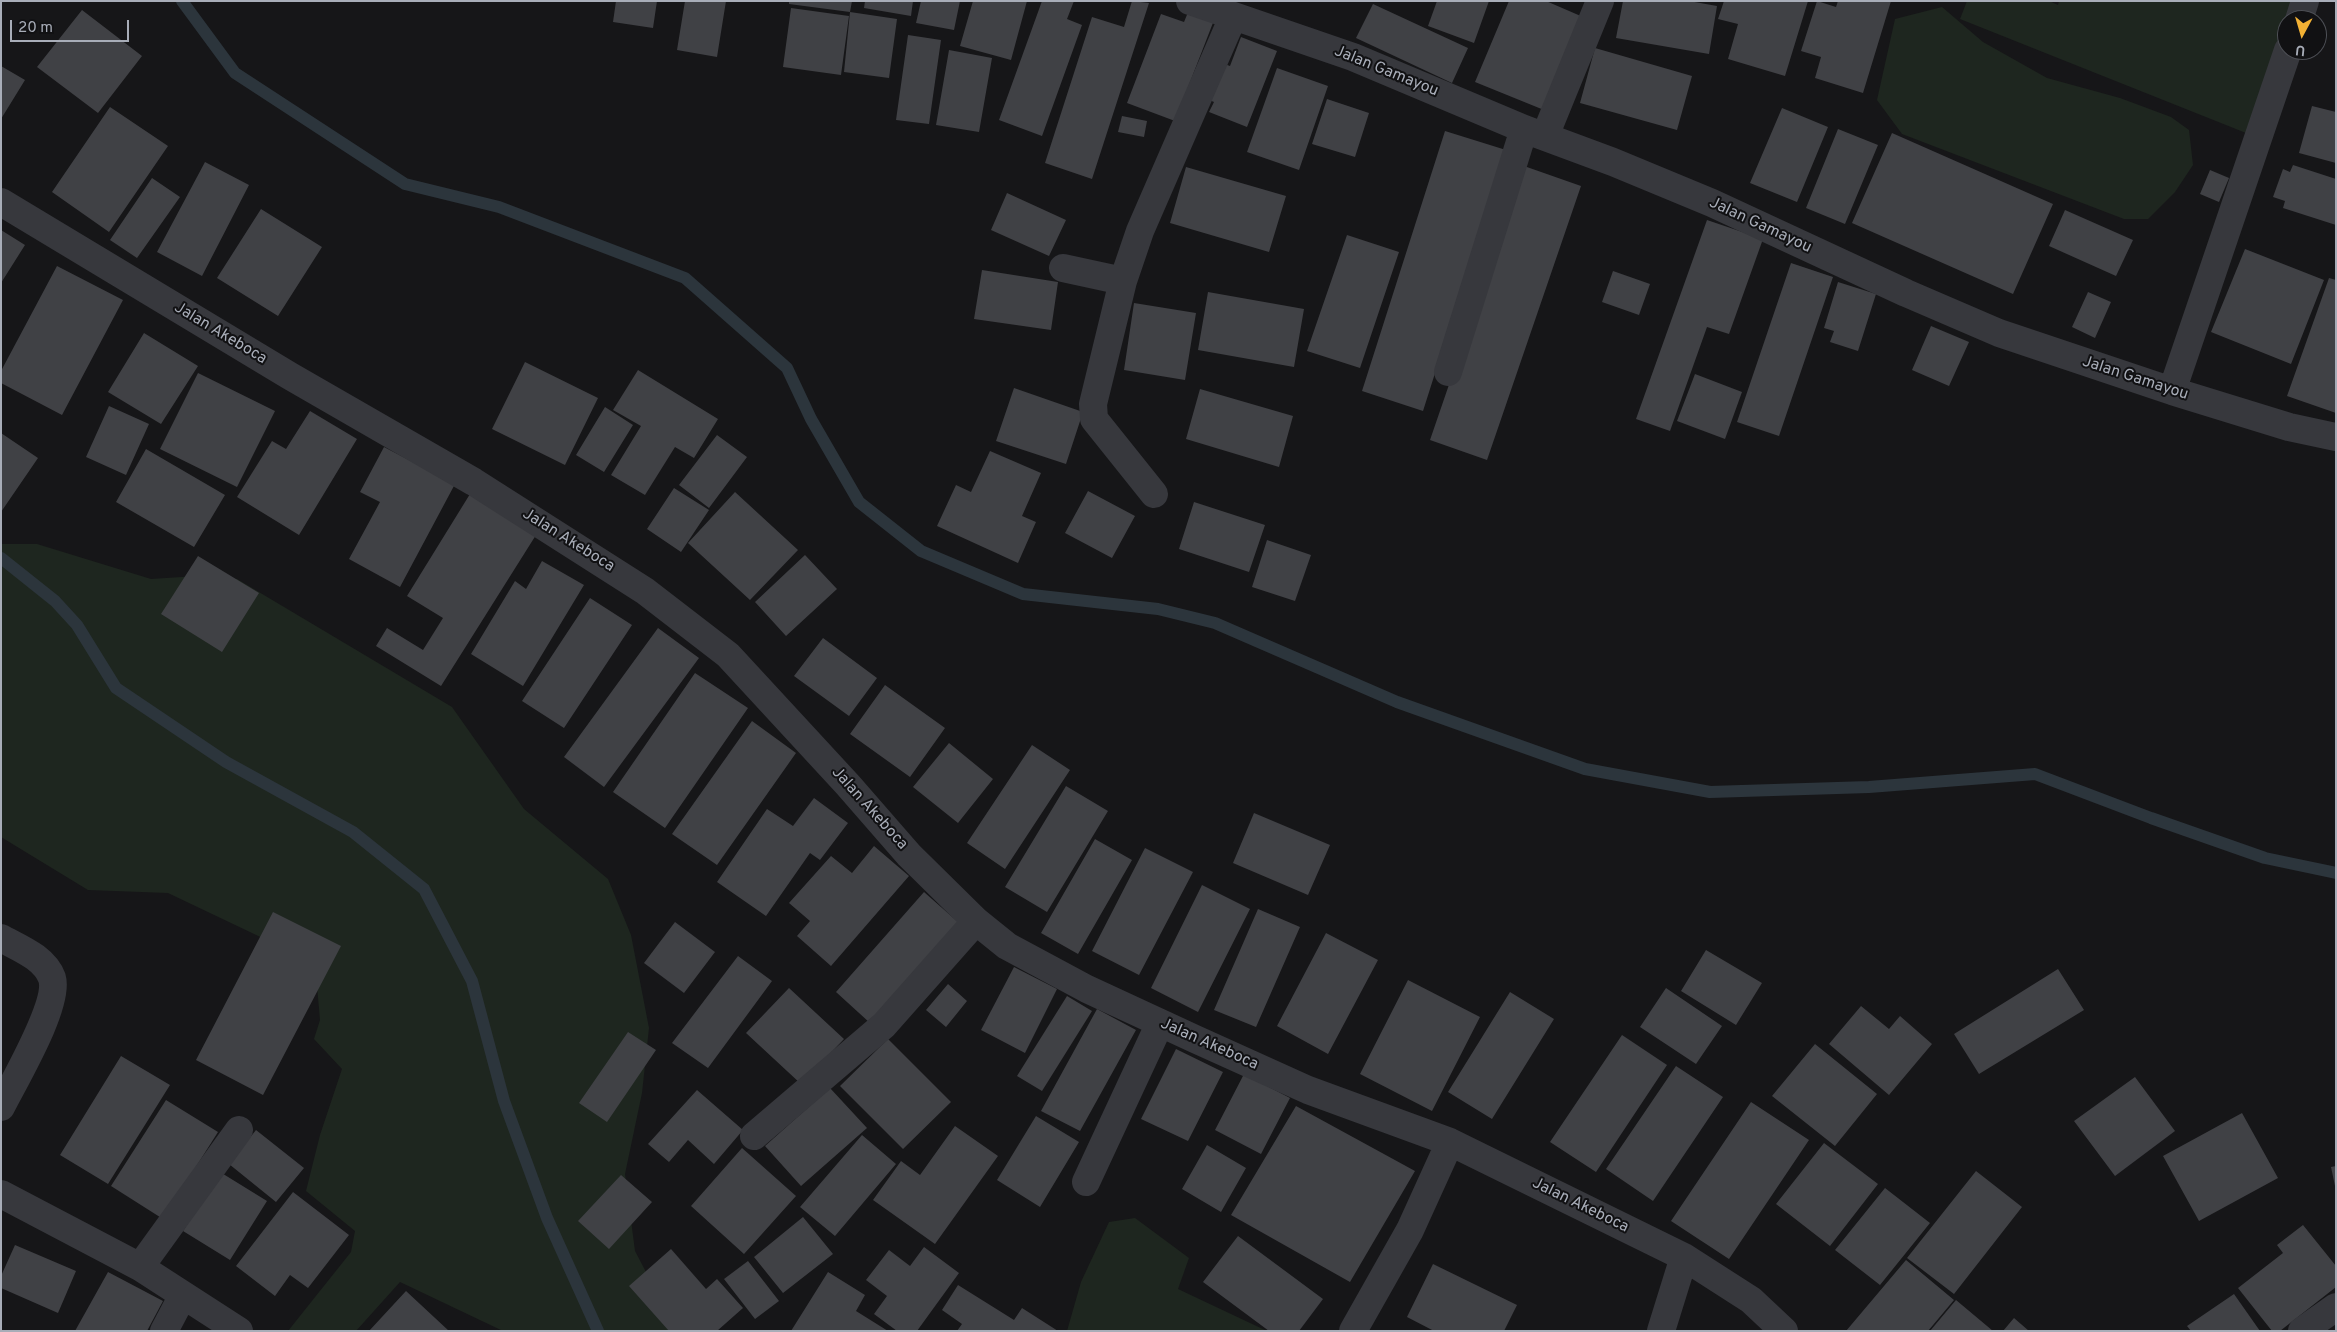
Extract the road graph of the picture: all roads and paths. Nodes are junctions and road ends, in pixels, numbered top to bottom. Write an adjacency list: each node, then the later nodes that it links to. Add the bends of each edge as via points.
1 (1190, 1): 3 (street, Jalan Gamayou)
2 (1600, 1): 5 (street)
3 (1233, 18): 5 (street, Jalan Gamayou, via 1352,57); 8 (street, via 1140,231)
4 (2285, 60): 10 (street)
5 (1535, 133): 9 (street); 10 (street, Jalan Gamayou, via 1712,203 1999,333)
6 (1, 202): 13 (street, Jalan Akeboca, via 290,376 474,482 645,590 728,656 910,855)
7 (1063, 268): 8 (street)
8 (1123, 281): 12 (street, via 1096,388 1094,418)
9 (1448, 372)
10 (2172, 391): 11 (street, Jalan Gamayou, via 2289,427)
11 (2336, 437)
12 (1154, 494)
13 (976, 920): 15 (street, Jalan Akeboca, via 1007,946); 18 (street, via 884,1025)
14 (1, 938): 16 (street, via 33,955 52,978 53,988 44,1021)
15 (1160, 1023): 19 (street, Jalan Akeboca, via 1308,1090); 20 (street)
16 (1, 1107)
17 (239, 1130): 23 (street)
18 (754, 1136)
19 (1450, 1142): 22 (street, Jalan Akeboca); 28 (street, via 1410,1230)
20 (1086, 1182)
21 (1, 1194): 23 (street)
22 (1684, 1257): 29 (street); 30 (street, Jalan Akeboca, via 1751,1300)
23 (140, 1267): 24 (street)
24 (183, 1295): 26 (street); 27 (street)
25 (2336, 1307): 31 (street)
26 (164, 1331)
27 (239, 1331)
28 (1354, 1331)
29 (1661, 1331)
30 (1784, 1331)
31 (2302, 1331)

